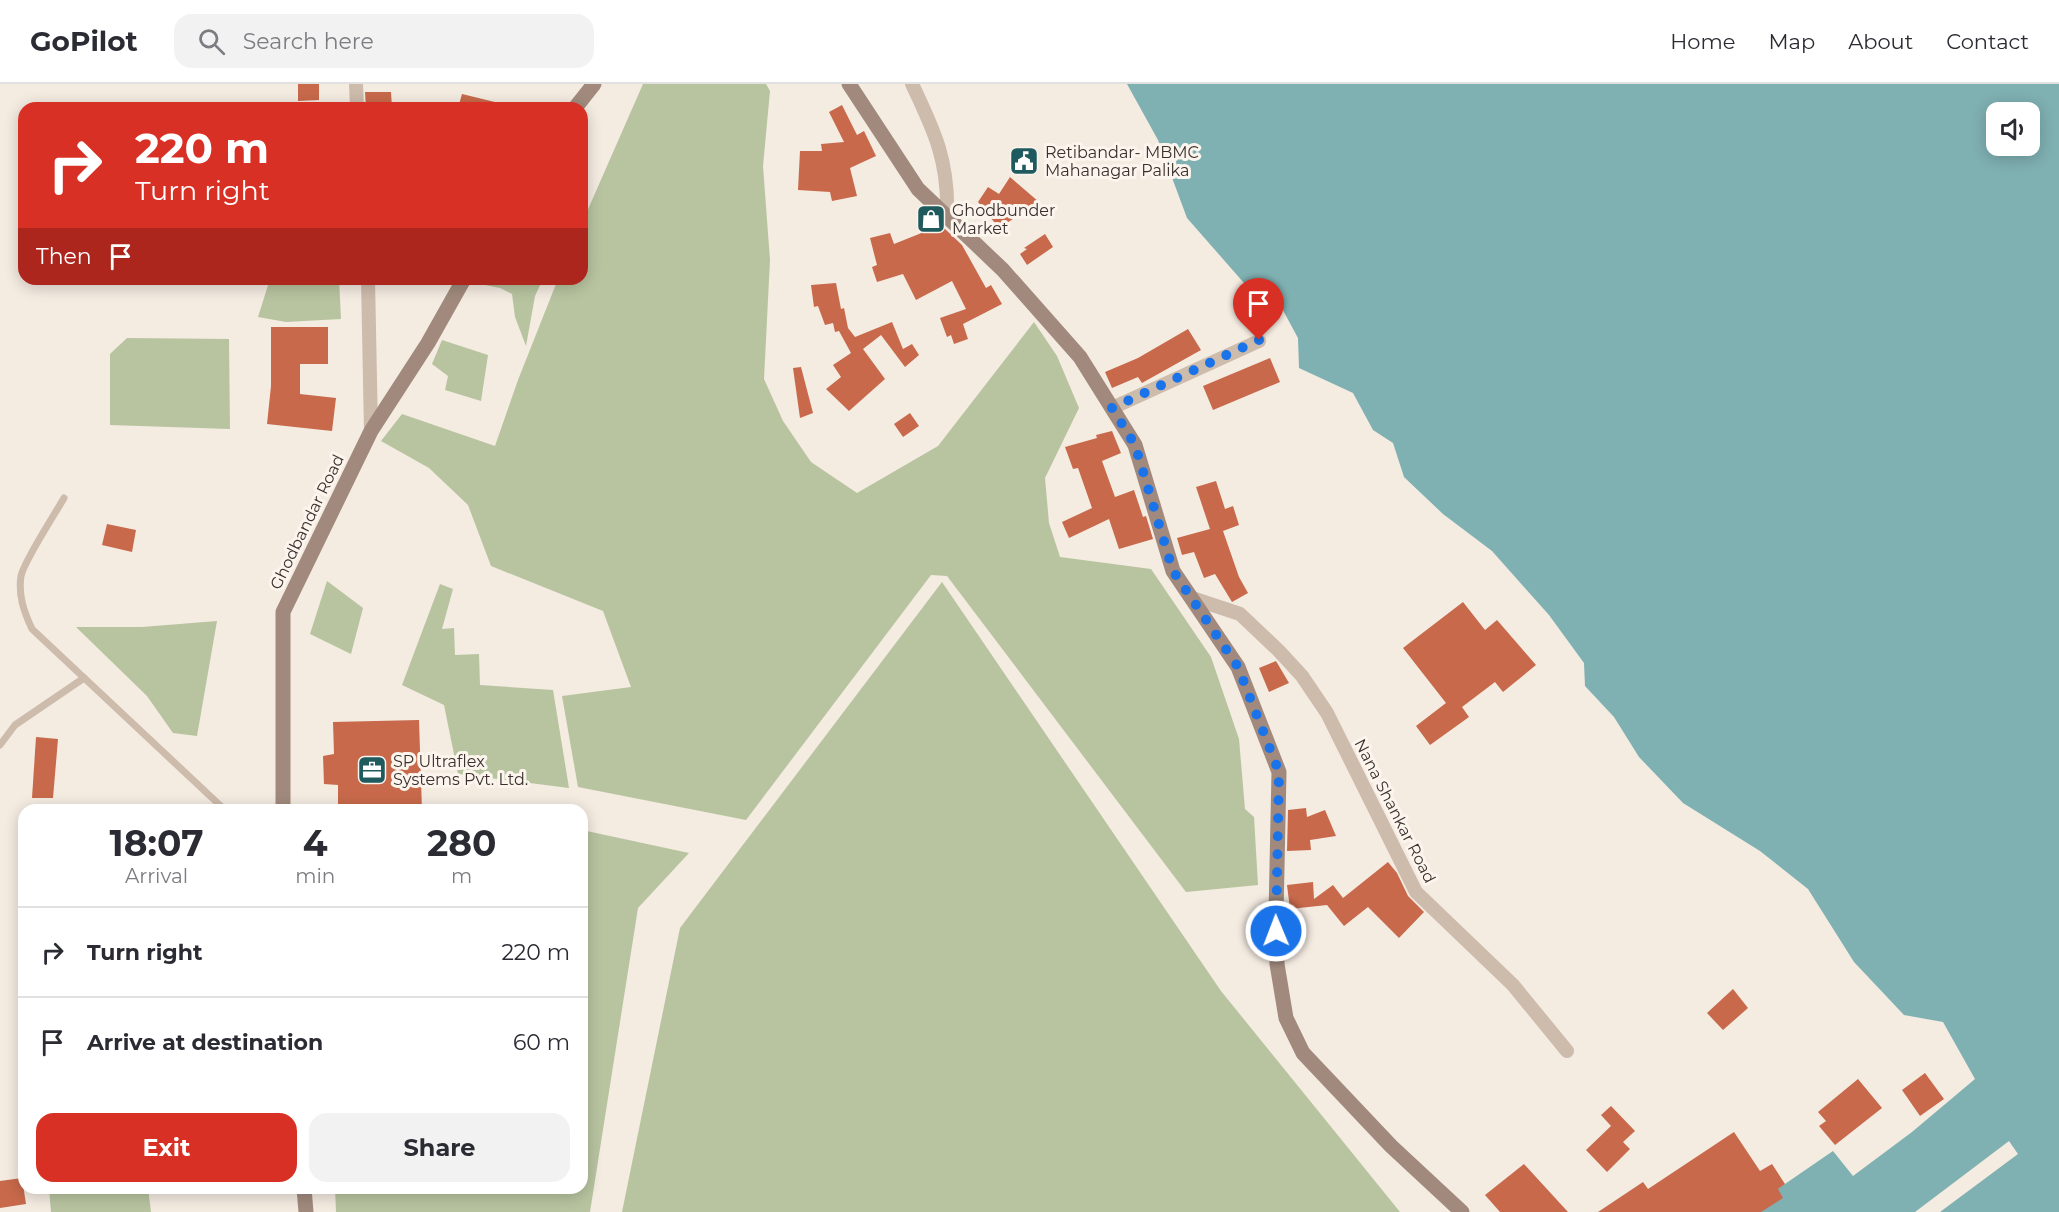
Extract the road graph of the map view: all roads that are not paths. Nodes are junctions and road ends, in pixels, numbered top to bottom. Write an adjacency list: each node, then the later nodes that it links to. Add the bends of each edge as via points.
1 (356, 84): 5 (street)
2 (594, 84): 6 (street)
3 (849, 84): 7 (street, via 918,189)
4 (912, 84): 7 (street, via 946,166)
5 (357, 102)
6 (580, 102)
7 (947, 217): 11 (street, via 1003,270 1080,357)
8 (368, 285): 12 (street)
9 (461, 285): 12 (street, Ghodbandar Road, via 428,344)
10 (1259, 340): 11 (street)
11 (1112, 408): 14 (street, via 1135,445 1173,571)
12 (371, 431): 18 (street, Ghodbandar Road, via 284,612)
13 (64, 498): 15 (lane, via 21,574 20,595 32,629)
14 (1192, 598): 19 (street, Nana Shankar Road, via 1240,614 1302,675 1327,713 1416,892 1513,985); 22 (street, via 1238,667 1279,772 1277,964 1286,1018 1303,1053 1391,1146)
15 (84, 678): 16 (lane, via 15,725); 17 (lane)
16 (0, 745)
17 (219, 804)
18 (283, 804)
19 (1567, 1051)
20 (304, 1194): 21 (street)
21 (306, 1212)
22 (1462, 1212)

